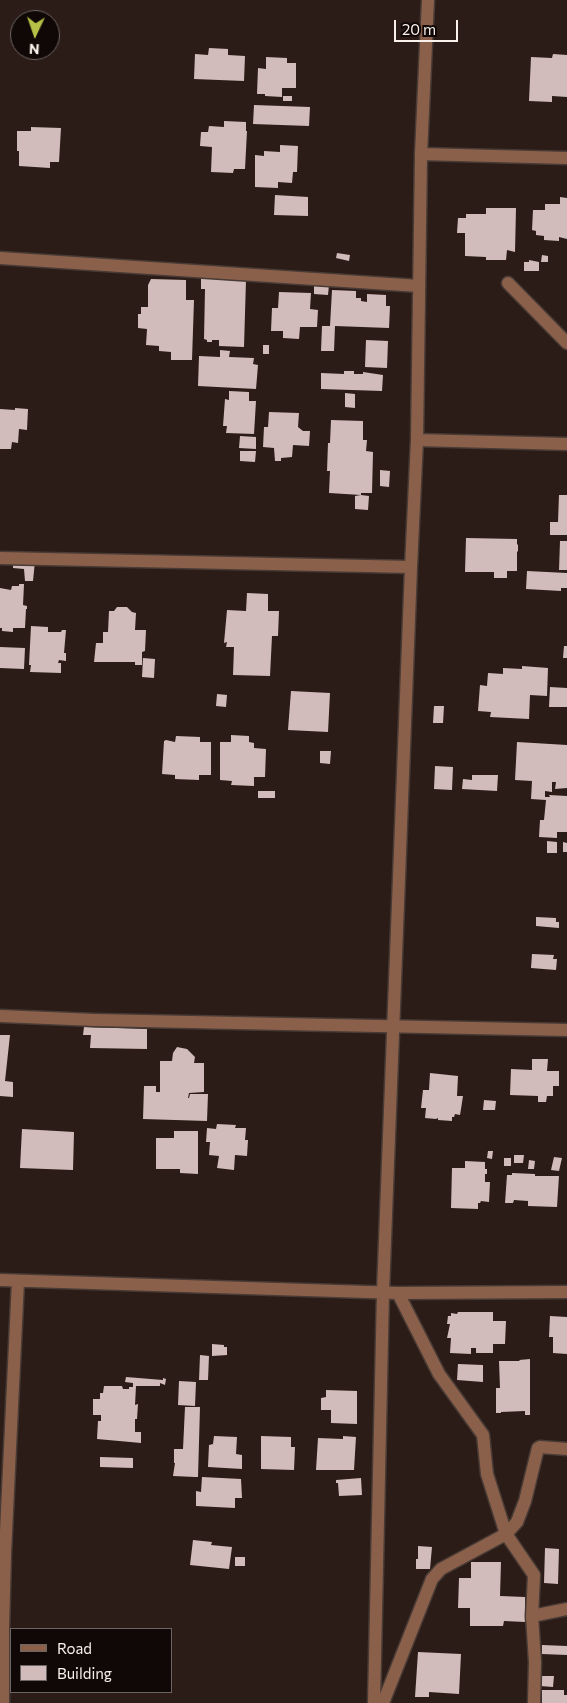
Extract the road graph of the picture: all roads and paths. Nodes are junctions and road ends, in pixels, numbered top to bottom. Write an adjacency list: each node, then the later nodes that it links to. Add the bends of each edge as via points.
1 (428, 0): 2 (street)
2 (421, 154): 3 (street); 6 (street)
3 (567, 158)
4 (0, 258): 6 (street)
5 (508, 283): 7 (street)
6 (418, 286): 8 (street)
7 (567, 343)
8 (418, 440): 9 (street); 11 (street)
9 (567, 444)
10 (0, 558): 11 (street)
11 (411, 567): 13 (street)
12 (0, 1016): 13 (street)
13 (393, 1026): 14 (street); 17 (street)
14 (567, 1030)
15 (0, 1280): 16 (street)
16 (18, 1281): 17 (street); 25 (street, via 5,1553)
17 (383, 1292): 19 (street); 24 (street)
18 (567, 1292): 19 (street)
19 (398, 1293): 21 (street, via 439,1374 483,1435 487,1474)
20 (567, 1449): 21 (street, via 538,1448 522,1511)
21 (506, 1534): 23 (street, via 534,1575); 24 (street, via 441,1569 432,1579)
22 (567, 1609): 23 (street)
23 (532, 1616): 26 (street)
24 (378, 1701)
25 (3, 1703)
26 (534, 1703)

